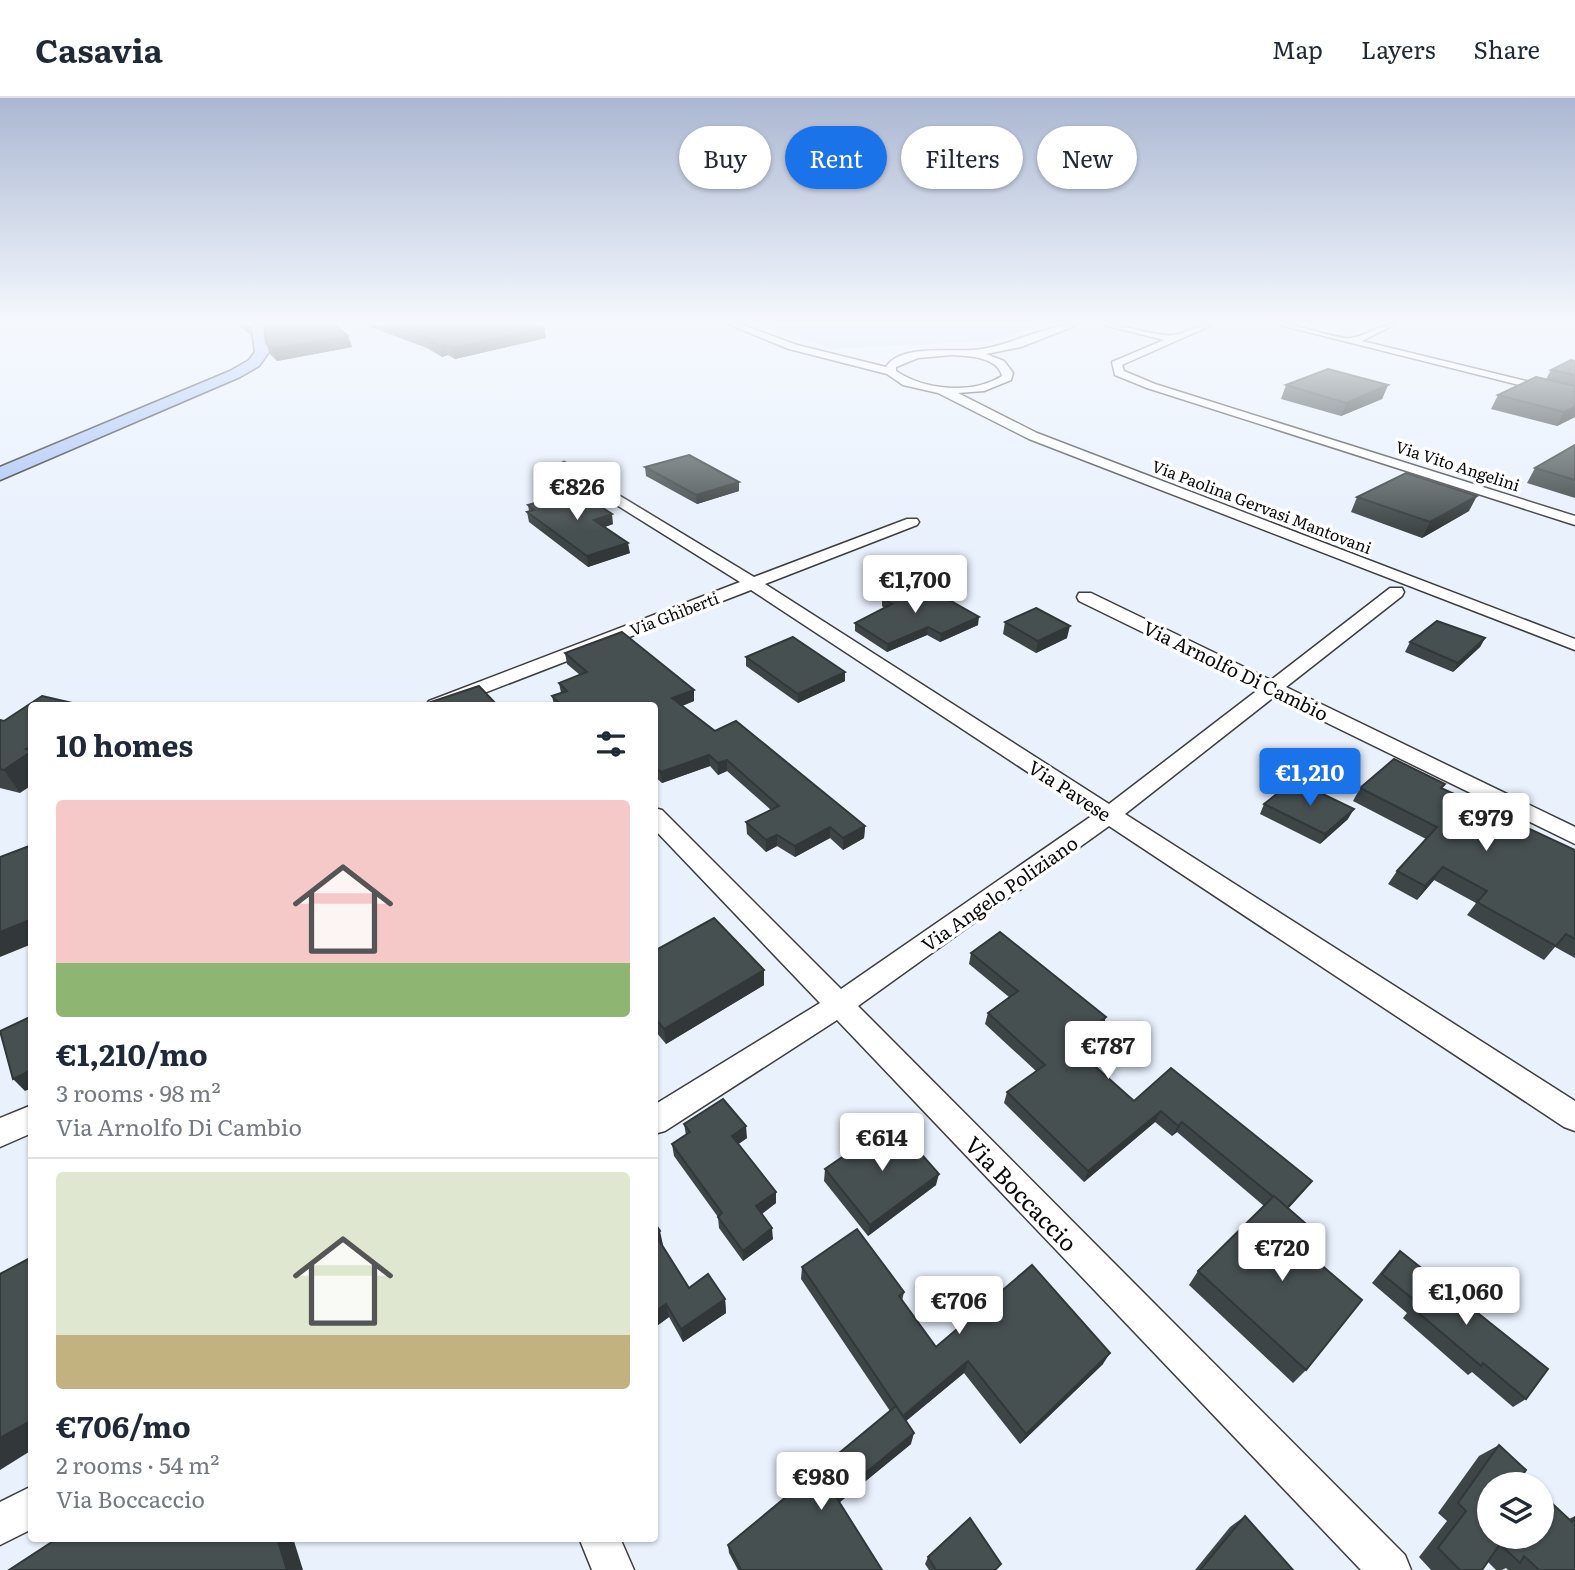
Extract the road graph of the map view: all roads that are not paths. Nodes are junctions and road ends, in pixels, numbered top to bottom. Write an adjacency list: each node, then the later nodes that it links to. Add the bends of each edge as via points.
1 (189, 394): 7 (street)
2 (949, 394): 5 (street, Via Paolina Gervasi Mantovani)
3 (986, 394): 5 (street)
4 (1175, 394): 8 (street, Via Vito Angelini)
5 (981, 408): 13 (street, Via Paolina Gervasi Mantovani, via 1033,436)
6 (564, 466): 10 (street, Via Pavese)
7 (0, 474)
8 (1575, 521)
9 (912, 522): 10 (street, Via Ghiberti)
10 (752, 583): 15 (street, Via Ghiberti); 16 (street, Via Pavese)
11 (1396, 592): 14 (street, Via Angelo Poliziano)
12 (1085, 597): 14 (street, Via Arnolfo Di Cambio)
13 (1575, 645)
14 (1272, 687): 16 (street, Via Angelo Poliziano); 18 (street, Via Arnolfo Di Cambio)
15 (444, 702)
16 (1109, 816): 19 (street, Via Angelo Poliziano); 20 (street, Via Pavese)
17 (658, 819): 19 (street, Via Boccaccio)
18 (1575, 836)
19 (839, 1005): 21 (street, Via Angelo Poliziano); 28 (street, Via Boccaccio)
20 (1575, 1117)
21 (658, 1118)
22 (28, 1120): 23 (street)
23 (0, 1133)
24 (28, 1508): 25 (street)
25 (0, 1525)
26 (601, 1542): 27 (street)
27 (613, 1570)
28 (1390, 1570)

